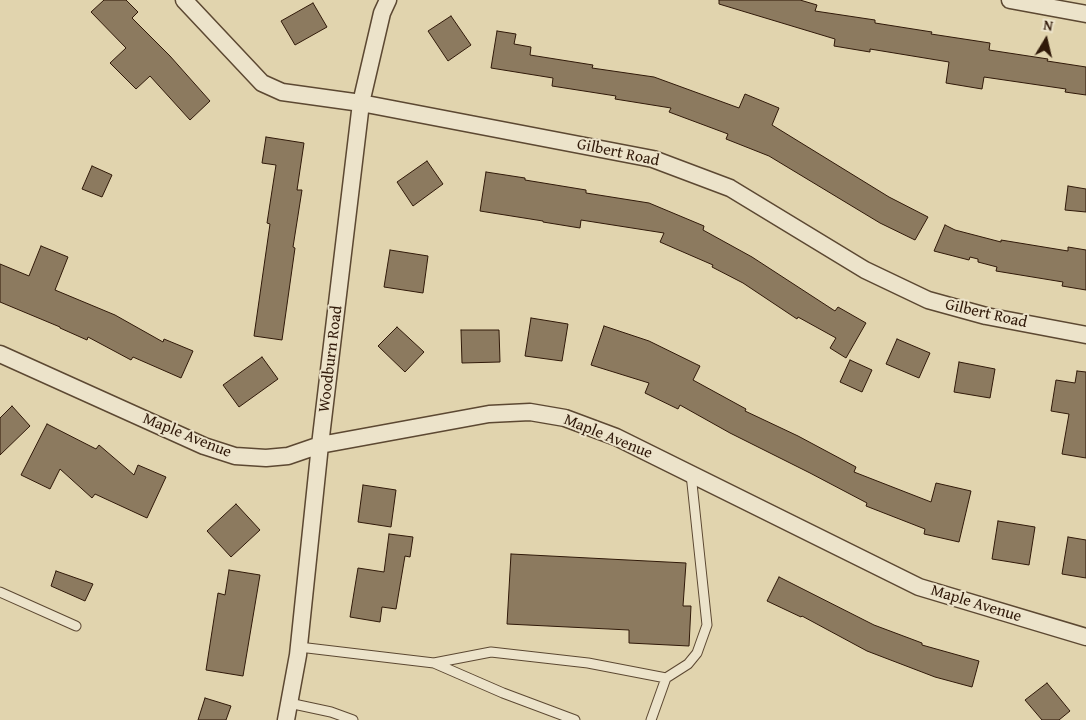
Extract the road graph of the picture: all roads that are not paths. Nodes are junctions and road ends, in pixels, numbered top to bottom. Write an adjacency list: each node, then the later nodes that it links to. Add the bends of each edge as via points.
1 (184, 0): 5 (street, Gilbert Road, via 262,83 282,92)
2 (388, 0): 5 (street, Woodburn Road)
3 (1010, 0): 4 (street)
4 (1086, 14)
5 (361, 103): 6 (street, Gilbert Road, via 653,159 730,188 865,270 928,300 986,316); 8 (street, Woodburn Road)
6 (1086, 335)
7 (0, 354): 8 (street, Maple Avenue, via 204,446 235,456 288,456)
8 (320, 445): 9 (street, Maple Avenue, via 488,414 530,412 565,418 616,437); 13 (street, Woodburn Road)
9 (691, 474): 12 (street, Maple Avenue, via 919,587); 15 (lane, via 707,625 697,653 688,664)
10 (0, 592): 11 (lane)
11 (76, 626)
12 (1086, 637)
13 (299, 647): 14 (lane); 16 (street, Woodburn Road)
14 (434, 663): 15 (lane, via 491,652); 19 (lane)
15 (666, 678): 20 (lane)
16 (289, 703): 17 (street, Woodburn Road); 18 (lane)
17 (286, 720)
18 (353, 720)
19 (575, 720)
20 (651, 720)

